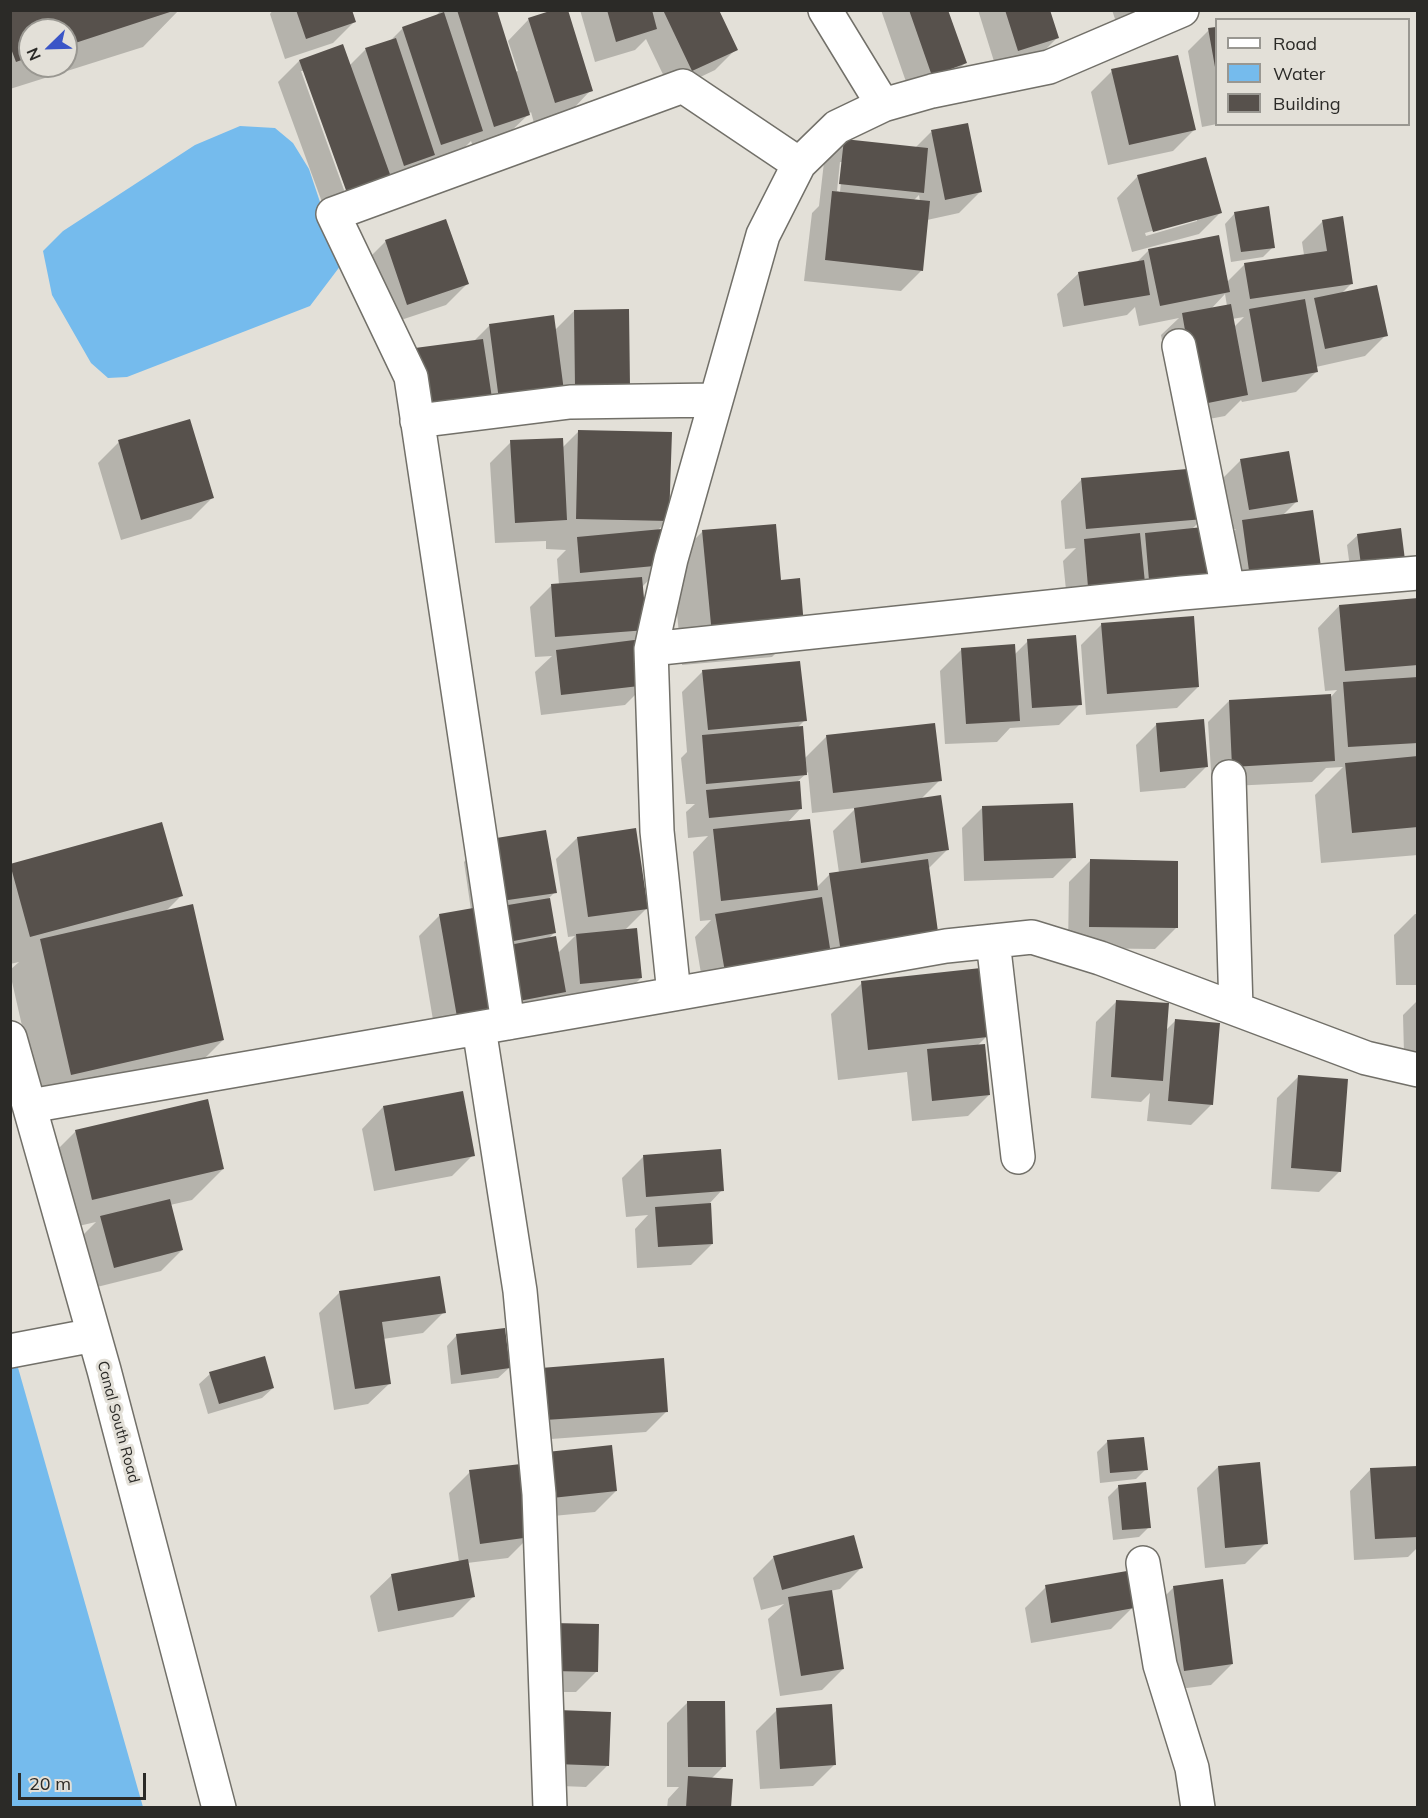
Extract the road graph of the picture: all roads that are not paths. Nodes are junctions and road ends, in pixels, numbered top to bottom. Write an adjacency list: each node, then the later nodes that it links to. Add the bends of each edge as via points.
1 (825, 10): 4 (street)
2 (1182, 10): 3 (street)
3 (1127, 21): 4 (street, via 1049,67)
4 (883, 105): 5 (street, via 837,127)
5 (798, 164): 7 (street, via 763,235); 8 (street, via 683,86 333,214 411,377)
6 (1179, 346): 10 (street)
7 (716, 400): 8 (street, via 570,402); 11 (street, via 671,559)
8 (417, 421): 16 (street)
9 (1418, 573): 10 (street)
10 (1228, 589): 11 (street)
11 (651, 649): 14 (street, via 657,831)
12 (1229, 777): 15 (street)
13 (993, 941): 14 (street); 15 (street, via 1032,937); 20 (street)
14 (674, 994): 16 (street)
15 (1236, 1009): 18 (street, via 1366,1058)
16 (493, 1025): 19 (street); 25 (street, via 539,1494)
17 (10, 1038): 19 (street, Canal South Road)
18 (1418, 1070)
19 (30, 1106): 21 (street, Canal South Road)
20 (1018, 1157)
21 (94, 1335): 22 (street); 24 (street, Canal South Road)
22 (10, 1351)
23 (1143, 1563): 26 (street, via 1161,1665 1192,1768)
24 (219, 1808)
25 (550, 1808)
26 (1198, 1808)

